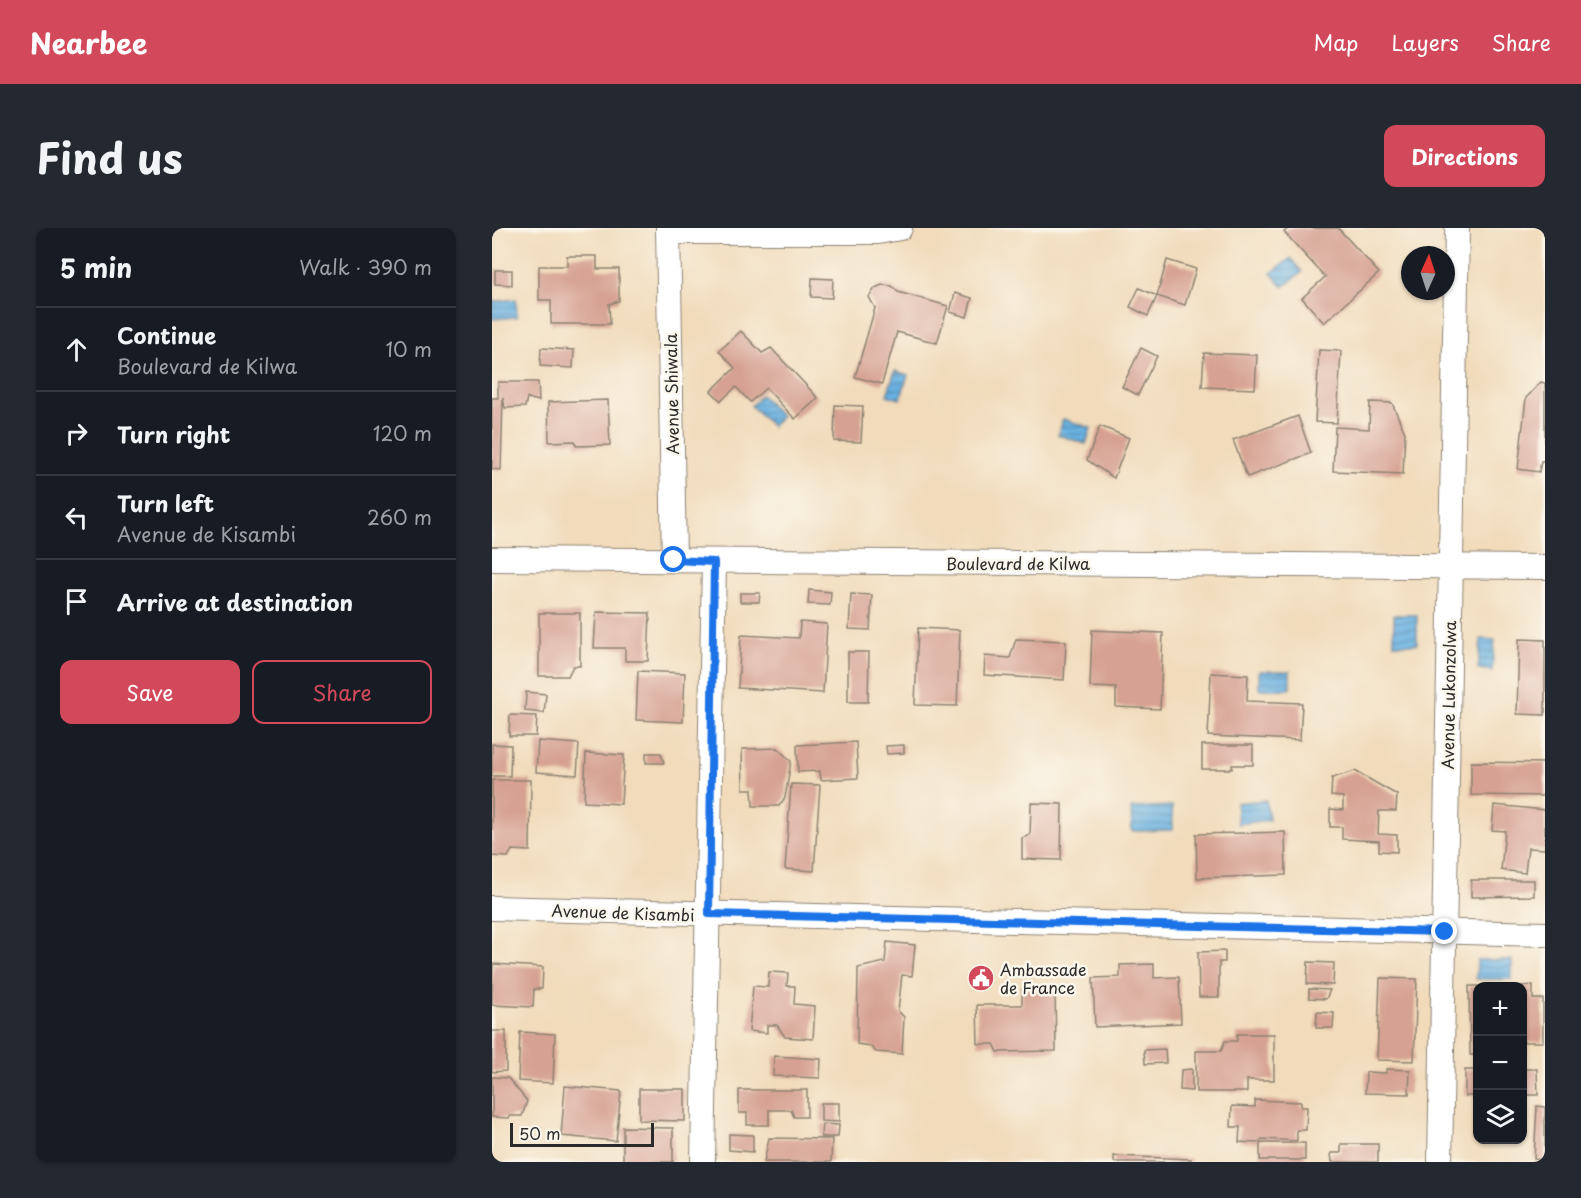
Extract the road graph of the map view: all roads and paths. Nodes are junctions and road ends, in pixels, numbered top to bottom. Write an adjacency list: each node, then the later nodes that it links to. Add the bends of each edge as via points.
1 (900, 228): 3 (street, via 878,232)
2 (1457, 228): 7 (street, Avenue Lukonzolwa)
3 (668, 230): 5 (street, Avenue Shiwala)
4 (492, 559): 5 (street, Boulevard de Kilwa)
5 (674, 560): 6 (street, Boulevard de Kilwa)
6 (714, 562): 7 (street, Boulevard de Kilwa); 10 (street)
7 (1450, 566): 8 (street, Boulevard de Kilwa); 11 (street, Avenue Lukonzolwa)
8 (1545, 567)
9 (492, 908): 10 (street, Avenue de Kisambi)
10 (709, 914): 11 (street, Avenue de Kisambi); 13 (street)
11 (1445, 932): 12 (street, Avenue de Kisambi); 14 (street, Avenue Lukonzolwa)
12 (1545, 934)
13 (704, 1162)
14 (1440, 1162)

